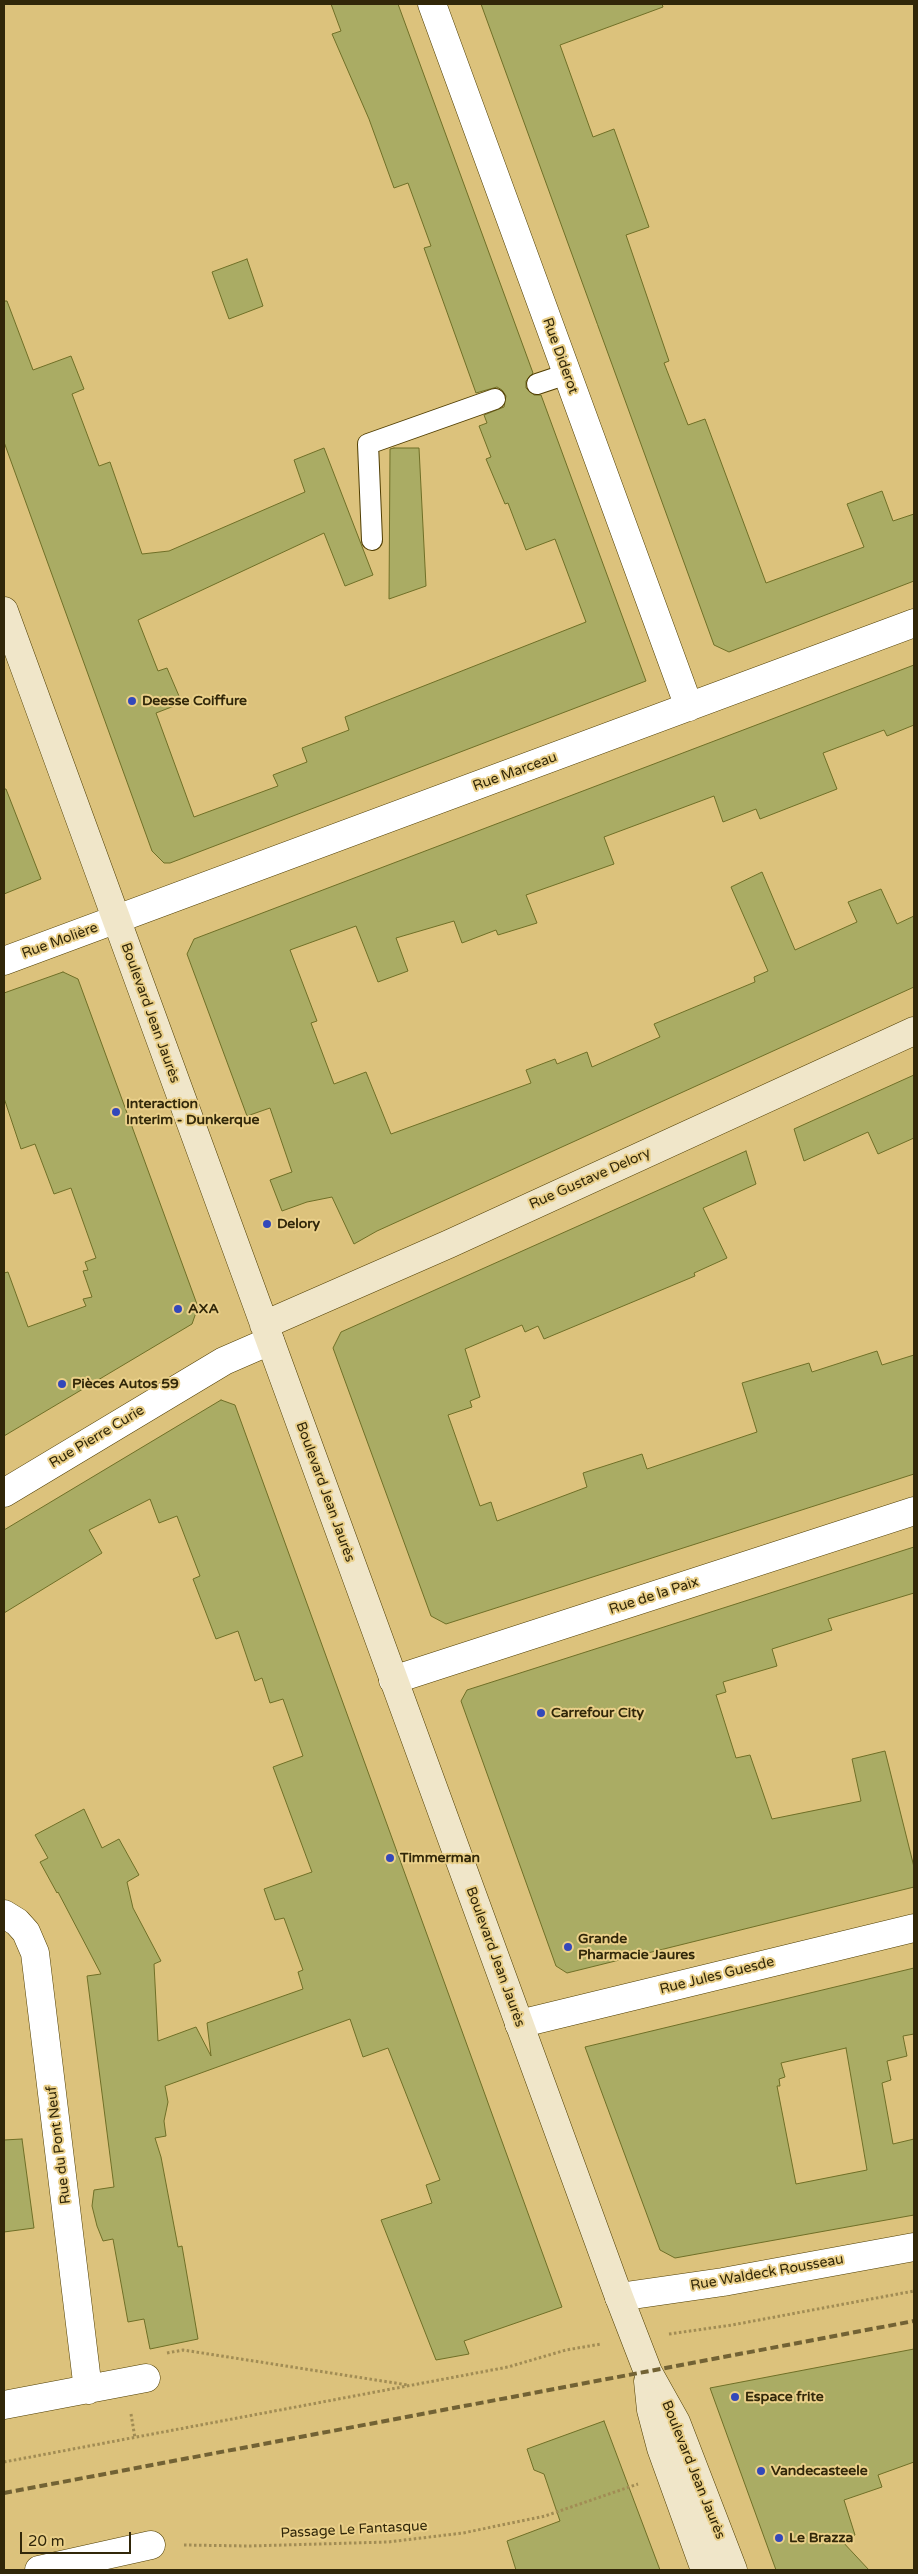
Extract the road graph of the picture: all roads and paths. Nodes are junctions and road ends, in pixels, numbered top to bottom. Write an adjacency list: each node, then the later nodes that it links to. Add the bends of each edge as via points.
1 (432, 4): 2 (street, Rue Diderot)
2 (567, 374): 3 (lane); 8 (street, Rue Diderot)
3 (537, 384)
4 (495, 399): 5 (lane, via 368,444)
5 (372, 540)
6 (4, 612): 9 (street, Boulevard Jean Jaurès)
7 (914, 623): 8 (street, Rue Marceau)
8 (688, 708): 9 (street, Rue Marceau)
9 (116, 921): 10 (street, Rue Molière); 12 (street, Boulevard Jean Jaurès)
10 (4, 962)
11 (914, 1031): 12 (street, Rue Gustave Delory, via 458,1240)
12 (267, 1333): 13 (street, Rue Pierre Curie); 15 (street, Boulevard Jean Jaurès)
13 (4, 1493)
14 (914, 1511): 15 (street, Rue de la Paix)
15 (394, 1680): 18 (street, Boulevard Jean Jaurès)
16 (4, 1914): 27 (street, Rue du Pont Neuf, via 26,1932 36,1953)
17 (914, 1928): 18 (street, Rue Jules Guesde)
18 (519, 2024): 21 (street, Boulevard Jean Jaurès)
19 (914, 2247): 21 (street, Rue Waldeck Rousseau, via 723,2282)
20 (914, 2291): 22 (path, via 732,2325)
21 (619, 2297): 22 (street, Boulevard Jean Jaurès)
22 (635, 2339): 24 (street, Boulevard Jean Jaurès); 26 (path, via 566,2350 524,2364)
23 (158, 2354): 26 (path, via 183,2350)
24 (648, 2372): 33 (street, Boulevard Jean Jaurès, via 654,2427); 34 (street, Boulevard Jean Jaurès, via 676,2422)
25 (146, 2378): 27 (street)
26 (411, 2385): 29 (path)
27 (88, 2390): 28 (street)
28 (4, 2406)
29 (4, 2462)
30 (641, 2483): 31 (path, Passage Le Fantasque, via 545,2516 454,2535 378,2542)
31 (151, 2545): 32 (street)
32 (39, 2570)
33 (705, 2570)
34 (733, 2570)

